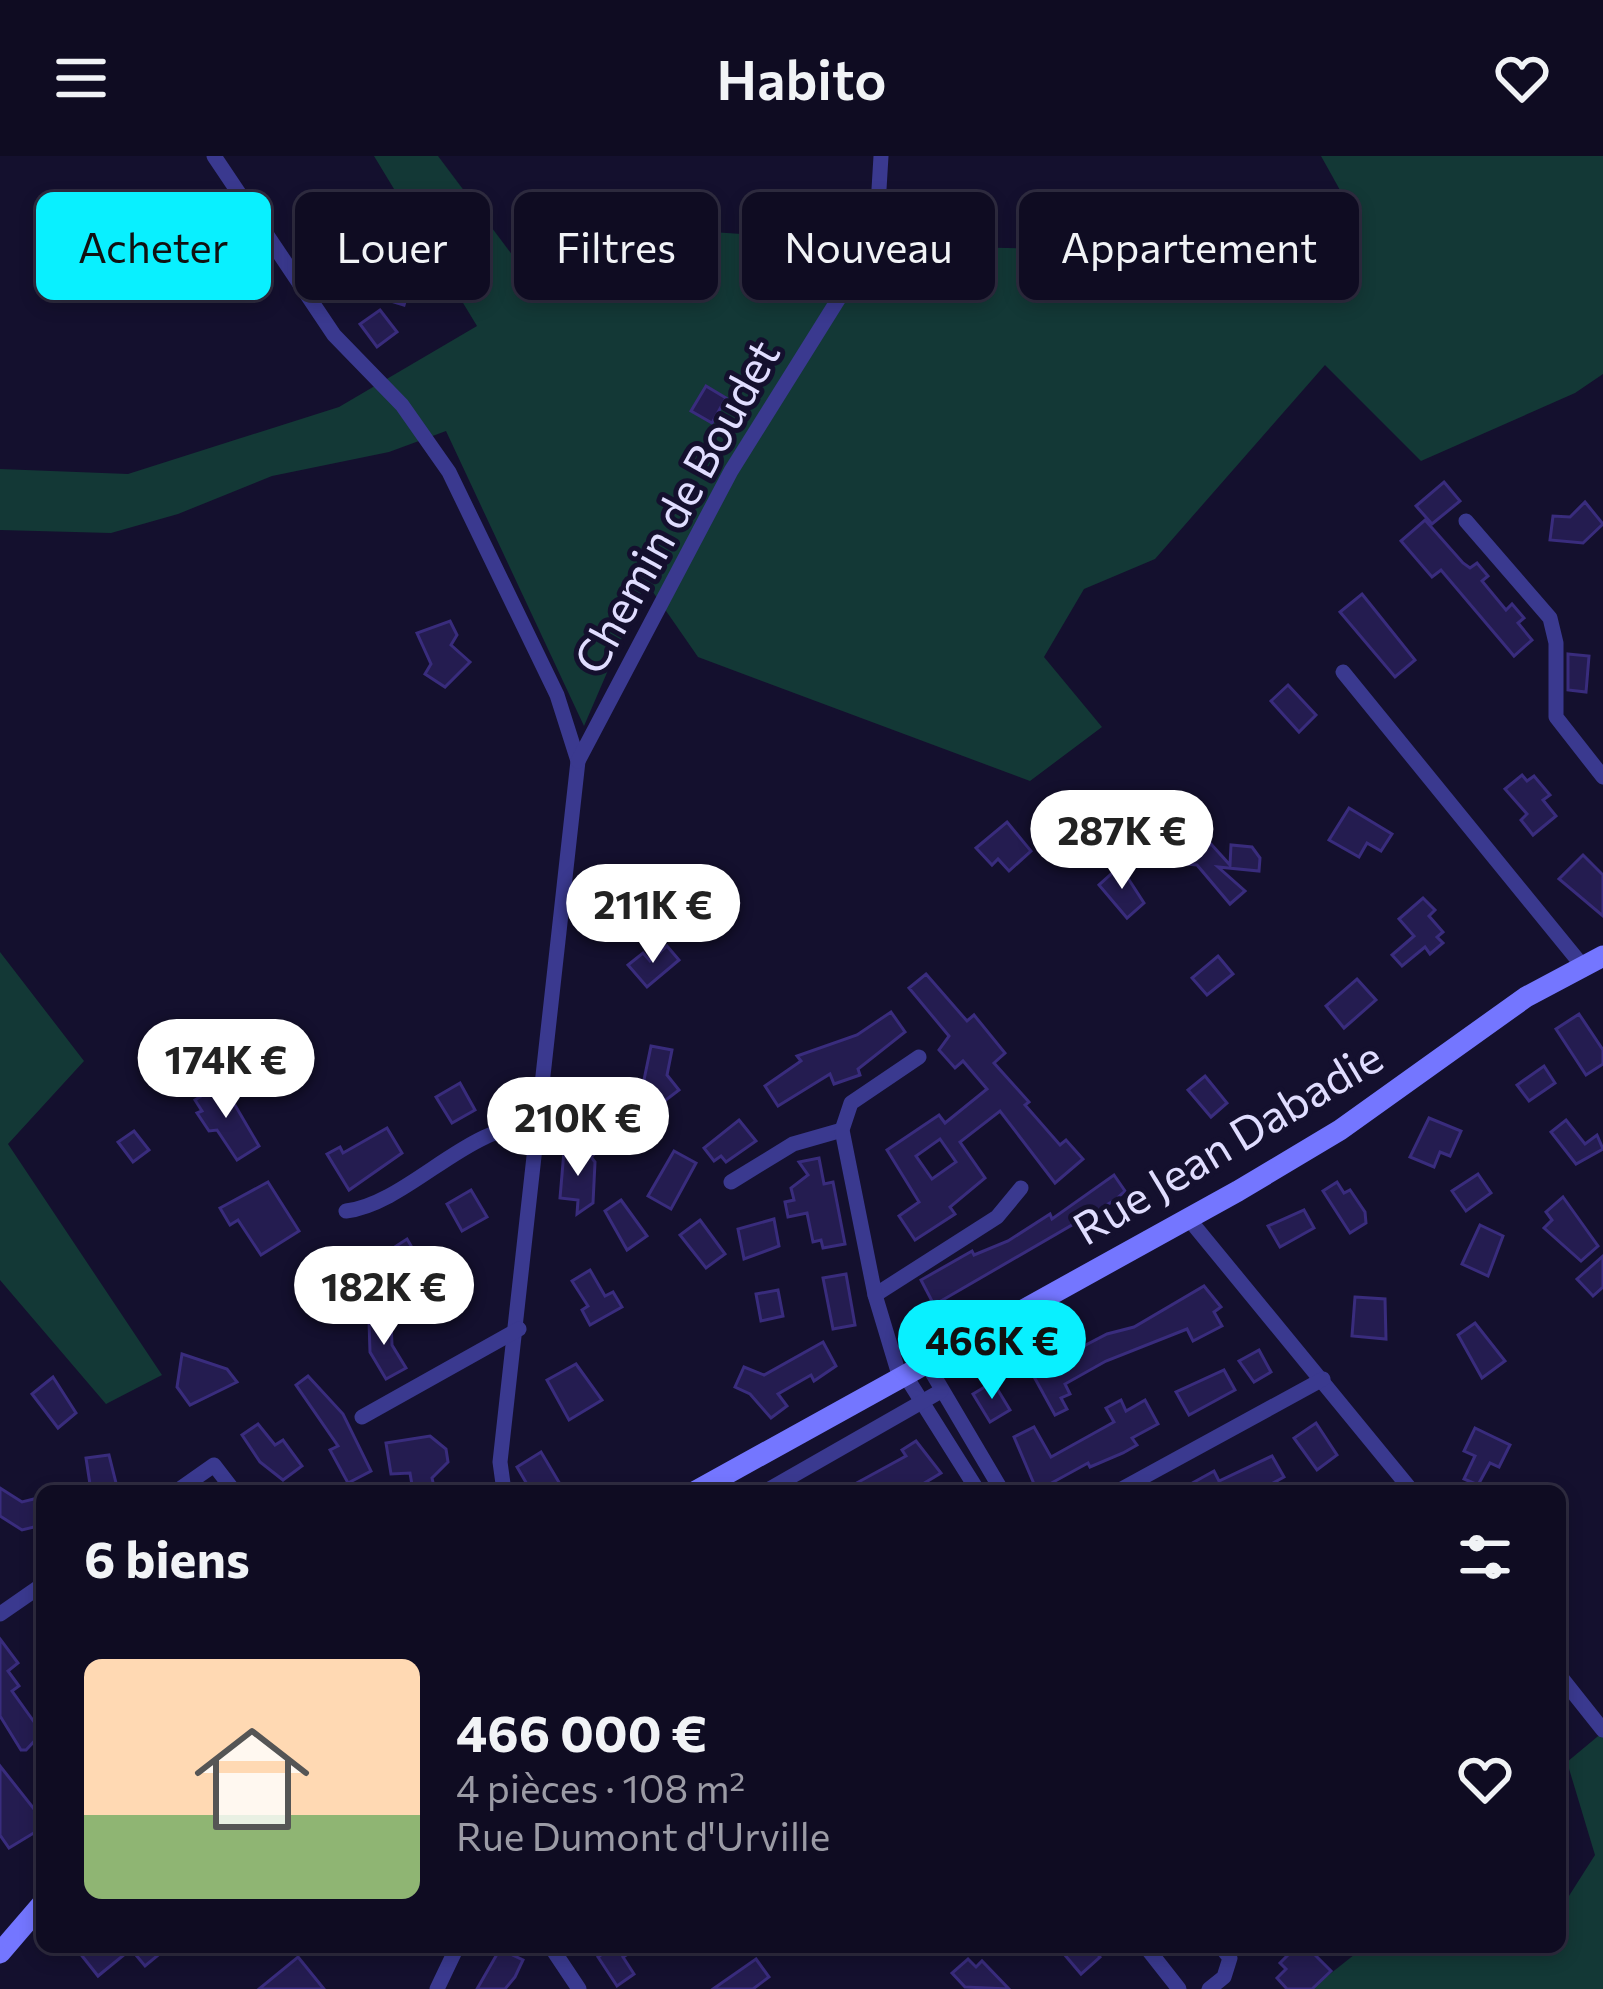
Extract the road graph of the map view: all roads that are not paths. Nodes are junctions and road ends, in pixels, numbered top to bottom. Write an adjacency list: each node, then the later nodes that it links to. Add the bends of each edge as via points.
1 (214, 156): 5 (street, via 334,335 402,405 448,472 557,695)
2 (881, 156): 5 (street, Chemin de Boudet, via 876,239 730,471)
3 (1466, 521): 6 (street, via 1550,618 1556,717)
4 (1343, 672): 7 (street)
5 (578, 761): 9 (street)
6 (1603, 777)
7 (1592, 960): 14 (street, Rue Jean Dabadie, via 1340,1130)
8 (919, 1057): 10 (street, via 851,1103)
9 (536, 1128): 13 (street, via 505,1128 379,1202); 16 (street)
10 (842, 1130): 11 (street, via 794,1144); 15 (street)
11 (731, 1183)
12 (1021, 1188): 15 (street, via 998,1217)
13 (346, 1211)
14 (1188, 1218): 17 (street, Rue Jean Dabadie); 19 (street)
15 (875, 1295): 18 (street)
16 (519, 1329): 22 (street); 25 (street)
17 (926, 1364): 18 (street, Rue Jean Dabadie); 20 (street)
18 (903, 1377): 21 (street); 26 (street, Rue Jean Dabadie)
19 (1323, 1379): 30 (street); 31 (street)
20 (941, 1391): 21 (street); 29 (street)
21 (923, 1402): 27 (street); 28 (street)
22 (362, 1417)
23 (186, 1485): 24 (street, via 214,1465)
24 (229, 1485)
25 (503, 1485)
26 (707, 1485)
27 (777, 1485)
28 (974, 1485)
29 (998, 1485)
30 (1129, 1485)
31 (1407, 1485)
32 (36, 1589): 33 (street)
33 (0, 1614)
34 (1566, 1684): 35 (street)
35 (1603, 1730)
36 (36, 1911): 37 (street)
37 (0, 1953)
38 (454, 1953): 42 (street)
39 (555, 1953): 43 (street)
40 (1151, 1953): 44 (street)
41 (1226, 1953): 45 (street, via 1223,1977)
42 (437, 1989)
43 (579, 1989)
44 (1180, 1989)
45 (1209, 1989)

